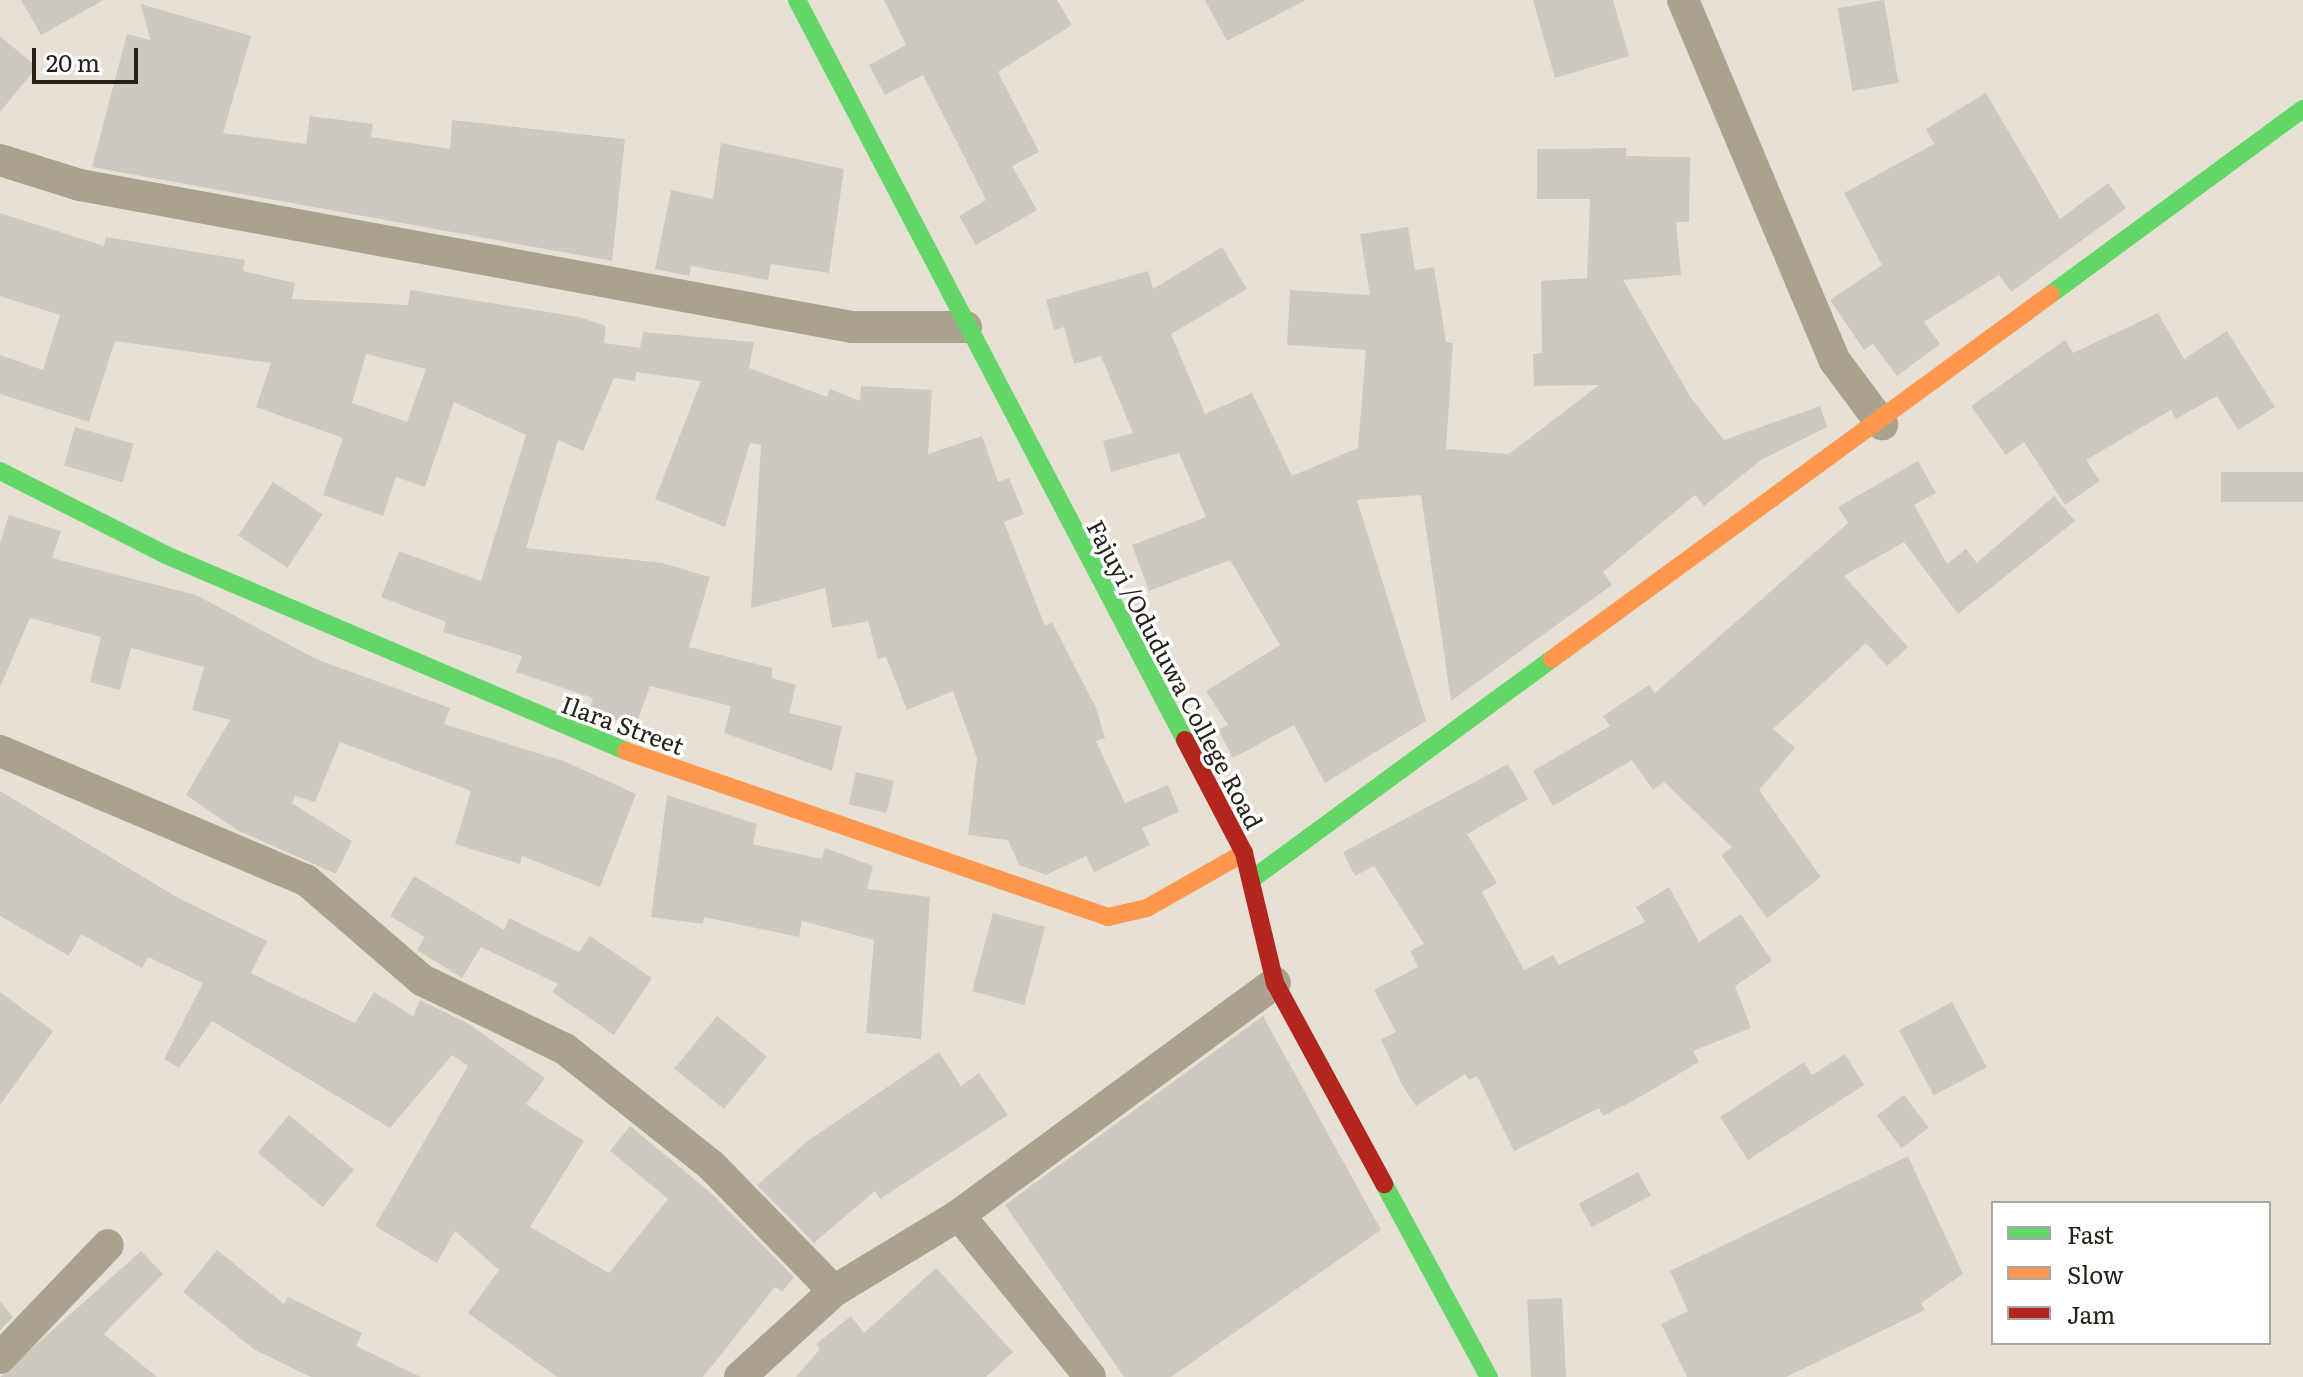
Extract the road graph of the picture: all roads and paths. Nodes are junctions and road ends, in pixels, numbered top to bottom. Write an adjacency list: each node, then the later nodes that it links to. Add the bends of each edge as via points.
1 (797, 0): 5 (street, Fajuyi /Oduduwa College Road)
2 (1683, 0): 6 (street, via 1835,361)
3 (2303, 109): 6 (street)
4 (0, 160): 5 (street, via 80,185 852,327)
5 (966, 327): 9 (street, Fajuyi /Oduduwa College Road)
6 (1882, 424): 10 (street)
7 (0, 471): 9 (street, Ilara Street, via 166,555 568,730 1051,903 1108,917 1147,908)
8 (0, 751): 14 (street, via 306,880 422,980 565,1049 711,1165)
9 (1244, 853): 10 (street, Fajuyi /Oduduwa College Road)
10 (1255, 877): 11 (street, Fajuyi /Oduduwa College Road)
11 (1275, 983): 12 (street); 18 (street, Fajuyi /Oduduwa College Road)
12 (959, 1215): 14 (street); 17 (street)
13 (108, 1245): 15 (street)
14 (834, 1291): 16 (street)
15 (0, 1358)
16 (740, 1377)
17 (1090, 1377)
18 (1489, 1377)

